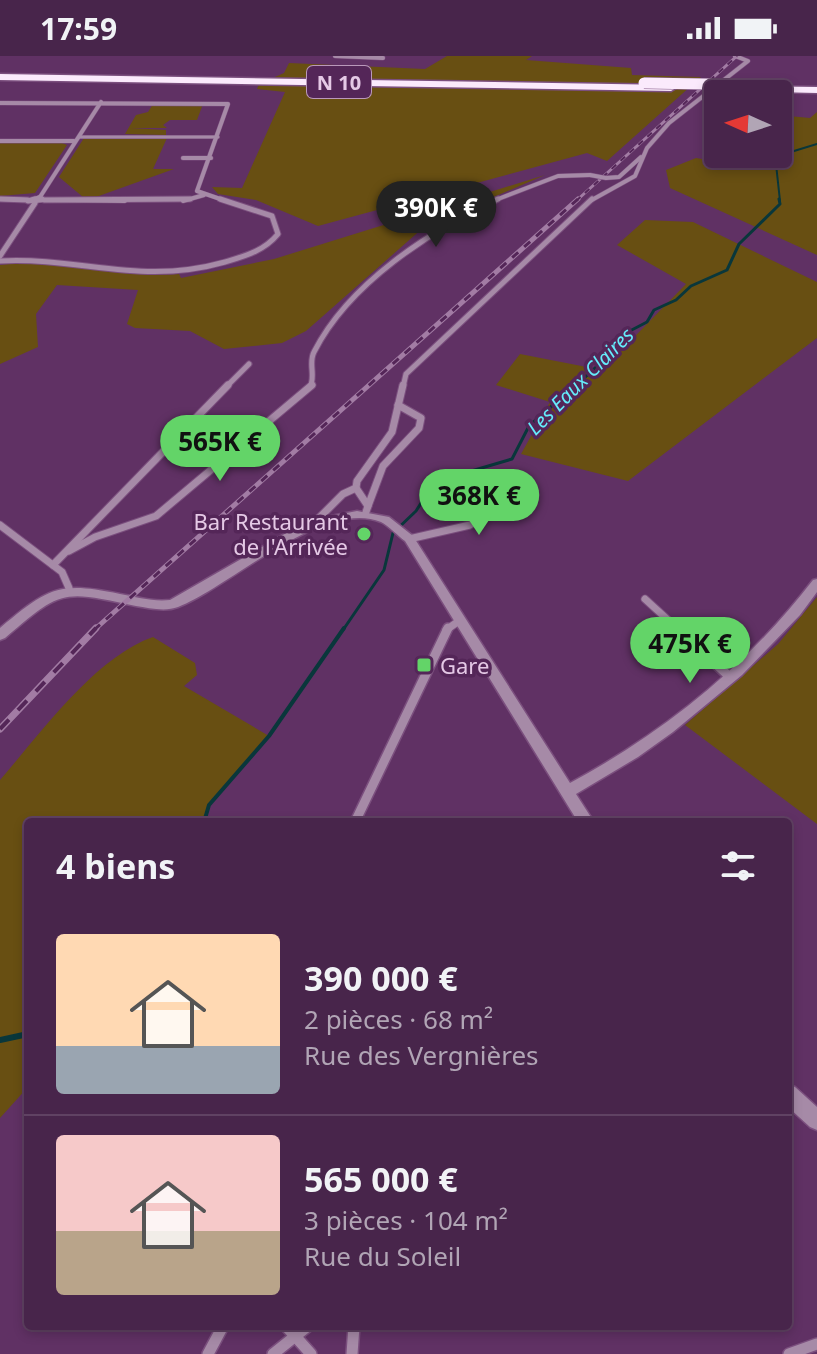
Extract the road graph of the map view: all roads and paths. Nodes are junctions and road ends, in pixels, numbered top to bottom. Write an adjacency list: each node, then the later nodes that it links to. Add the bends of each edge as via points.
1 (335, 56): 3 (street)
2 (735, 56): 12 (street, via 748,61 687,109)
3 (383, 58)
4 (0, 75): 5 (highway, N 10, bridge); 5 (highway, N 10, bridge)
5 (817, 88)
6 (101, 102): 7 (street); 8 (street); 9 (street, via 224,103 230,106)
7 (0, 103)
8 (79, 137): 9 (street); 11 (street)
9 (218, 137): 14 (street)
10 (0, 141): 11 (street)
11 (74, 141): 16 (street)
12 (641, 157): 21 (street, via 635,176 606,188 579,209 417,362 402,382); 28 (street, bridge, via 619,177 559,174 439,228 336,316 313,352 313,384 304,395 156,516)
13 (183, 158): 14 (street)
14 (211, 158): 15 (street, via 197,191)
15 (204, 195): 16 (street, via 181,201); 19 (street, via 272,216 278,234 262,250 181,272 134,273 44,259)
16 (42, 198): 18 (street)
17 (0, 199): 18 (street)
18 (32, 201): 19 (street)
19 (0, 259)
20 (249, 364): 28 (street)
21 (398, 405): 23 (street, via 392,432); 24 (street, via 421,418 419,428 383,466)
22 (525, 484): 27 (street, via 470,525)
23 (356, 488): 24 (street); 26 (street)
24 (367, 509): 26 (street); 27 (street)
25 (0, 525): 29 (street)
26 (310, 527): 31 (street, via 173,604)
27 (401, 531): 33 (street)
28 (69, 551): 29 (street)
29 (53, 565): 31 (street)
30 (817, 583): 35 (street, via 767,643)
31 (69, 588): 34 (street, via 48,596)
32 (645, 599): 35 (street)
33 (459, 621): 36 (street); 37 (street, via 440,640)
34 (0, 635)
35 (730, 677): 36 (street, via 606,773)
36 (566, 792): 38 (street)
37 (357, 818)
38 (583, 818)
39 (792, 1098): 40 (street)
40 (817, 1120)
41 (221, 1330): 45 (street)
42 (354, 1330): 48 (street)
43 (290, 1331): 46 (street); 47 (street)
44 (817, 1344): 49 (street)
45 (208, 1354)
46 (273, 1354)
47 (311, 1354)
48 (352, 1354)
49 (789, 1354)

